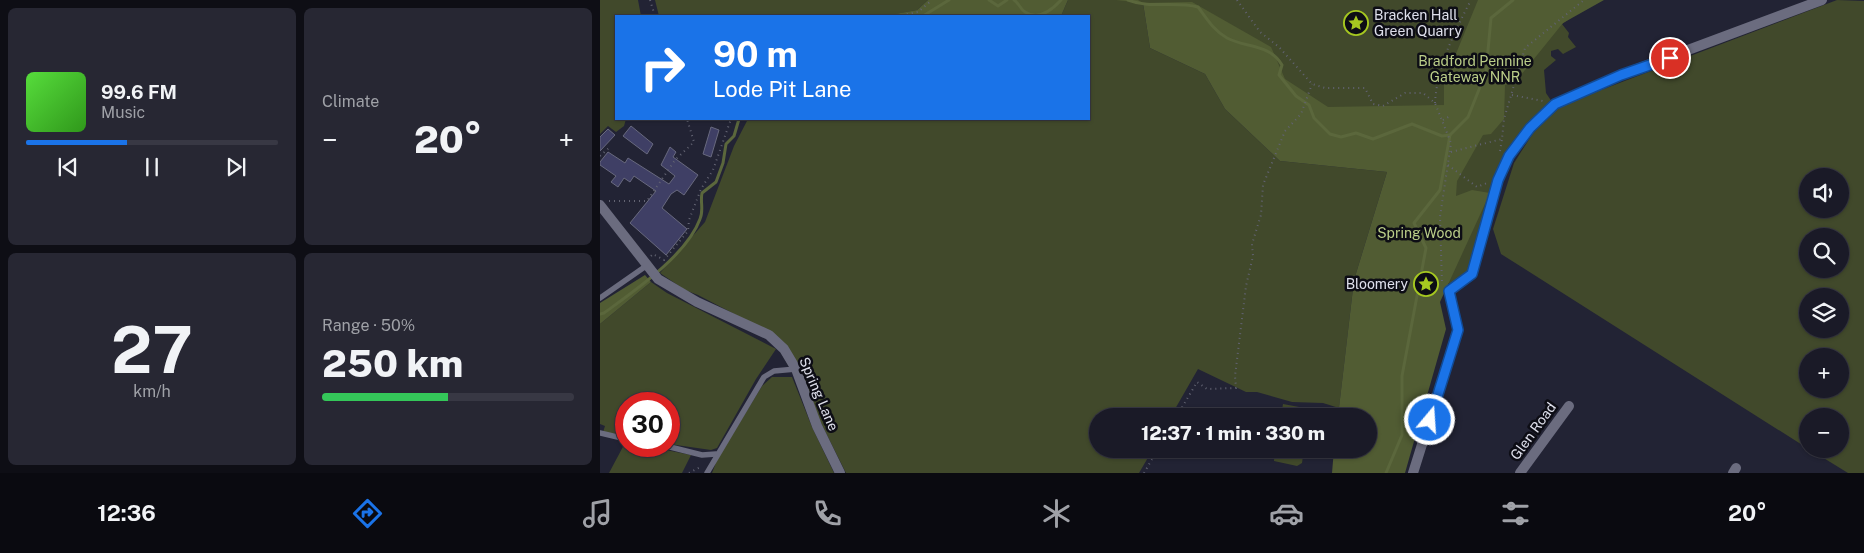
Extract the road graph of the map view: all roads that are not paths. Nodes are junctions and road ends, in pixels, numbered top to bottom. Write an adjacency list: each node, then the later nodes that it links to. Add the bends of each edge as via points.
1 (1822, 0): 13 (street, via 1621,75 1555,104 1530,128 1509,156 1495,190 1472,274 1449,291 1458,330)
2 (601, 206): 3 (street)
3 (652, 272): 4 (lane); 5 (street, Spring Lane, via 697,302 769,335 784,349)
4 (600, 298)
5 (796, 369): 10 (lane, via 774,371 764,377); 12 (street, Spring Lane, via 817,426)
6 (1568, 406): 14 (street, Glen Road)
7 (600, 433): 8 (lane)
8 (615, 436)
9 (680, 450): 10 (lane, via 702,455)
10 (716, 454): 11 (lane)
11 (707, 473)
12 (840, 473)
13 (1413, 473)
14 (1520, 473)

